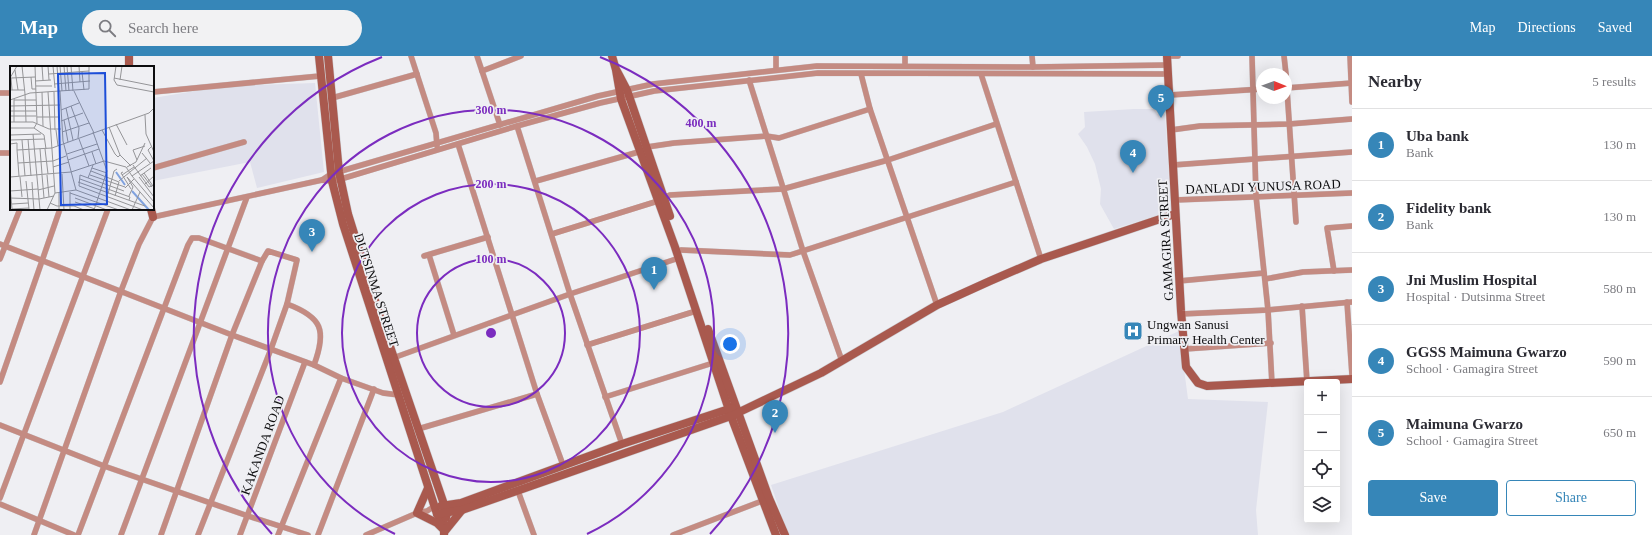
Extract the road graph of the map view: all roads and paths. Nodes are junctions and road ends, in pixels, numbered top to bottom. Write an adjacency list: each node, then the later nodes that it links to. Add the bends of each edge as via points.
1 (129, 56): 16 (street)
2 (319, 56): 28 (street, DUTSINMA STREET)
3 (328, 56): 37 (street, DUTSINMA STREET)
4 (411, 56): 23 (street)
5 (477, 56): 22 (street)
6 (521, 56): 22 (street)
7 (612, 56): 35 (street)
8 (776, 56): 21 (street)
9 (905, 56): 17 (street)
10 (1032, 56): 19 (street)
11 (1178, 56): 15 (street)
12 (1252, 56): 32 (street)
13 (1284, 56): 20 (street)
14 (1350, 56): 30 (street)
15 (1167, 59): 19 (street); 27 (street, GAMAGIRA STREET)
16 (130, 66)
17 (905, 66): 18 (street); 21 (street, via 817,66)
18 (938, 67): 19 (street); 25 (street)
19 (1033, 67)
20 (1285, 68)
21 (776, 70): 35 (street, via 653,84)
22 (482, 71): 45 (street)
23 (417, 74): 37 (street); 51 (street, via 436,133)
24 (861, 74): 25 (street); 29 (street, via 818,73); 40 (street)
25 (938, 74): 26 (street)
26 (981, 74): 27 (street); 42 (street)
27 (1168, 74): 36 (street, GAMAGIRA STREET)
28 (320, 76): 34 (street); 62 (street, DUTSINMA STREET)
29 (749, 80): 35 (street); 48 (street)
30 (1351, 83): 31 (street); 38 (street)
31 (1292, 88)
32 (1251, 90): 33 (street); 36 (street); 43 (street)
33 (1256, 90)
34 (154, 92)
35 (624, 94): 45 (street); 46 (street); 52 (street)
36 (1170, 95): 47 (street, GAMAGIRA STREET)
37 (332, 98): 61 (street, DUTSINMA STREET)
38 (1352, 102)
39 (1288, 104): 44 (street)
40 (870, 109): 48 (street, via 780,138); 58 (street)
41 (1352, 119): 44 (street)
42 (996, 124): 58 (street); 64 (street)
43 (1254, 124): 44 (street); 47 (street); 57 (street)
44 (1289, 124): 56 (street)
45 (500, 125): 51 (street)
46 (517, 126): 50 (street); 63 (street)
47 (1171, 130): 59 (street, GAMAGIRA STREET)
48 (766, 136): 52 (street, via 674,142); 65 (street)
49 (244, 142): 60 (street)
50 (458, 144): 51 (street); 81 (street)
51 (437, 147): 61 (street)
52 (644, 149): 63 (street); 70 (street)
53 (1352, 152): 56 (street)
54 (0, 153): 55 (street)
55 (10, 154)
56 (1292, 157): 57 (street); 67 (street)
57 (1255, 159): 59 (street); 68 (street)
58 (888, 160): 65 (street); 77 (street)
59 (1173, 165): 71 (street, GAMAGIRA STREET)
60 (154, 168)
61 (340, 175): 62 (street); 114 (street, DUTSINMA STREET, via 348,214)
62 (332, 178): 69 (street); 129 (street, DUTSINMA STREET, via 343,224)
63 (536, 181): 80 (street)
64 (1016, 182): 77 (street); 86 (street)
65 (783, 189): 70 (street, via 670,195); 84 (street)
66 (1352, 193): 67 (street, DANLADI YUNUSA ROAD)
67 (1293, 195): 68 (street, DANLADI YUNUSA ROAD); 78 (street)
68 (1256, 196): 71 (street, DANLADI YUNUSA ROAD); 92 (street)
69 (247, 197): 75 (street); 83 (street)
70 (661, 199): 80 (street); 85 (street)
71 (1175, 200): 76 (street, GAMAGIRA STREET)
72 (20, 210): 82 (street)
73 (60, 210): 88 (street)
74 (108, 210): 93 (street)
75 (152, 213): 96 (street)
76 (1175, 214): 86 (street); 95 (street, GAMAGIRA STREET)
77 (908, 218): 84 (street); 100 (street)
78 (1296, 222)
79 (1352, 226): 91 (street, via 1327,228)
80 (552, 234): 97 (street)
81 (488, 237): 106 (street); 109 (street, via 426,255)
82 (2, 245): 87 (street); 88 (street)
83 (228, 248): 89 (street); 102 (street, via 192,238); 107 (street)
84 (803, 251): 85 (street, via 790,255); 115 (street)
85 (680, 254): 97 (street); 104 (street); 131 (street)
86 (1042, 259): 100 (street)
87 (0, 260)
88 (43, 260): 93 (street); 124 (street)
89 (262, 261): 99 (street, via 268,251 297,260); 108 (street)
90 (1352, 270): 91 (street)
91 (1334, 271): 94 (street, via 1303,272)
92 (1264, 273): 94 (street); 95 (street)
93 (84, 276): 96 (street); 134 (street)
94 (1265, 279): 103 (street)
95 (1179, 281): 105 (street, GAMAGIRA STREET)
96 (120, 291): 102 (street); 136 (street)
97 (570, 294): 106 (street); 111 (street)
98 (1349, 302): 101 (street); 119 (street)
99 (286, 304): 112 (street); 118 (street, via 309,313 318,322 320,336)
100 (938, 305): 115 (street, via 898,326)
101 (1302, 306): 103 (street); 121 (street)
102 (164, 308): 107 (street); 138 (street)
103 (1268, 310): 105 (street); 110 (street)
104 (696, 311): 111 (street); 117 (street)
105 (1181, 314): 113 (street, GAMAGIRA STREET)
106 (512, 315): 109 (street); 128 (street)
107 (201, 323): 108 (street); 139 (street)
108 (232, 335): 112 (street); 142 (street)
109 (454, 335): 114 (street)
110 (1271, 343): 113 (street); 126 (street)
111 (587, 345): 130 (street)
112 (270, 349): 116 (street); 147 (street)
113 (1185, 349): 126 (street, GAMAGIRA STREET, via 1186,367 1192,377 1202,384)
114 (393, 358): 133 (street, DUTSINMA STREET)
115 (842, 361): 131 (street, via 806,380)
116 (304, 362): 118 (street); 152 (street, KAKANDA ROAD)
117 (713, 363): 130 (street); 131 (street)
118 (314, 365): 120 (street)
119 (1352, 375)
120 (341, 378): 127 (street); 154 (street)
121 (1308, 379)
122 (1352, 379): 123 (street, GAMAGIRA STREET)
123 (1340, 380)
124 (0, 382)
125 (1304, 382): 126 (street, GAMAGIRA STREET)
126 (1272, 384)
127 (374, 389): 129 (street); 165 (street)
128 (537, 394): 133 (street); 137 (street)
129 (398, 395): 140 (street, DUTSINMA STREET)
130 (605, 397): 135 (street)
131 (733, 411): 135 (street); 141 (street); 145 (street); 170 (street)
132 (0, 425): 134 (street)
133 (418, 429): 143 (street, DUTSINMA STREET)
134 (24, 434): 136 (street); 144 (street)
135 (622, 444): 137 (street)
136 (64, 450): 138 (street); 153 (street)
137 (563, 465): 148 (street)
138 (104, 466): 139 (street); 158 (street)
139 (143, 480): 142 (street); 159 (street)
140 (428, 488): 150 (street, DUTSINMA STREET); 151 (street)
141 (518, 491): 148 (street); 167 (street)
142 (178, 492): 147 (street); 160 (street)
143 (440, 494): 148 (street); 149 (street, DUTSINMA STREET)
144 (0, 498)
145 (762, 501): 168 (street); 169 (street)
146 (0, 504): 153 (street)
147 (211, 504): 152 (street); 161 (street)
148 (462, 507): 149 (street); 155 (street)
149 (446, 509): 150 (street); 155 (street)
150 (436, 510): 151 (street); 155 (street, DUTSINMA STREET)
151 (417, 513): 155 (street, via 437,523); 166 (street)
152 (248, 516): 154 (street); 162 (street, KAKANDA ROAD)
153 (39, 520): 156 (street); 157 (street)
154 (282, 527): 163 (street); 164 (street)
155 (444, 530)
156 (34, 535)
157 (74, 535)
158 (78, 535)
159 (121, 535)
160 (161, 535)
161 (198, 535)
162 (240, 535)
163 (278, 535)
164 (308, 535)
165 (318, 535)
166 (366, 535)
167 (534, 535)
168 (673, 535)
169 (776, 535)
170 (785, 535)

